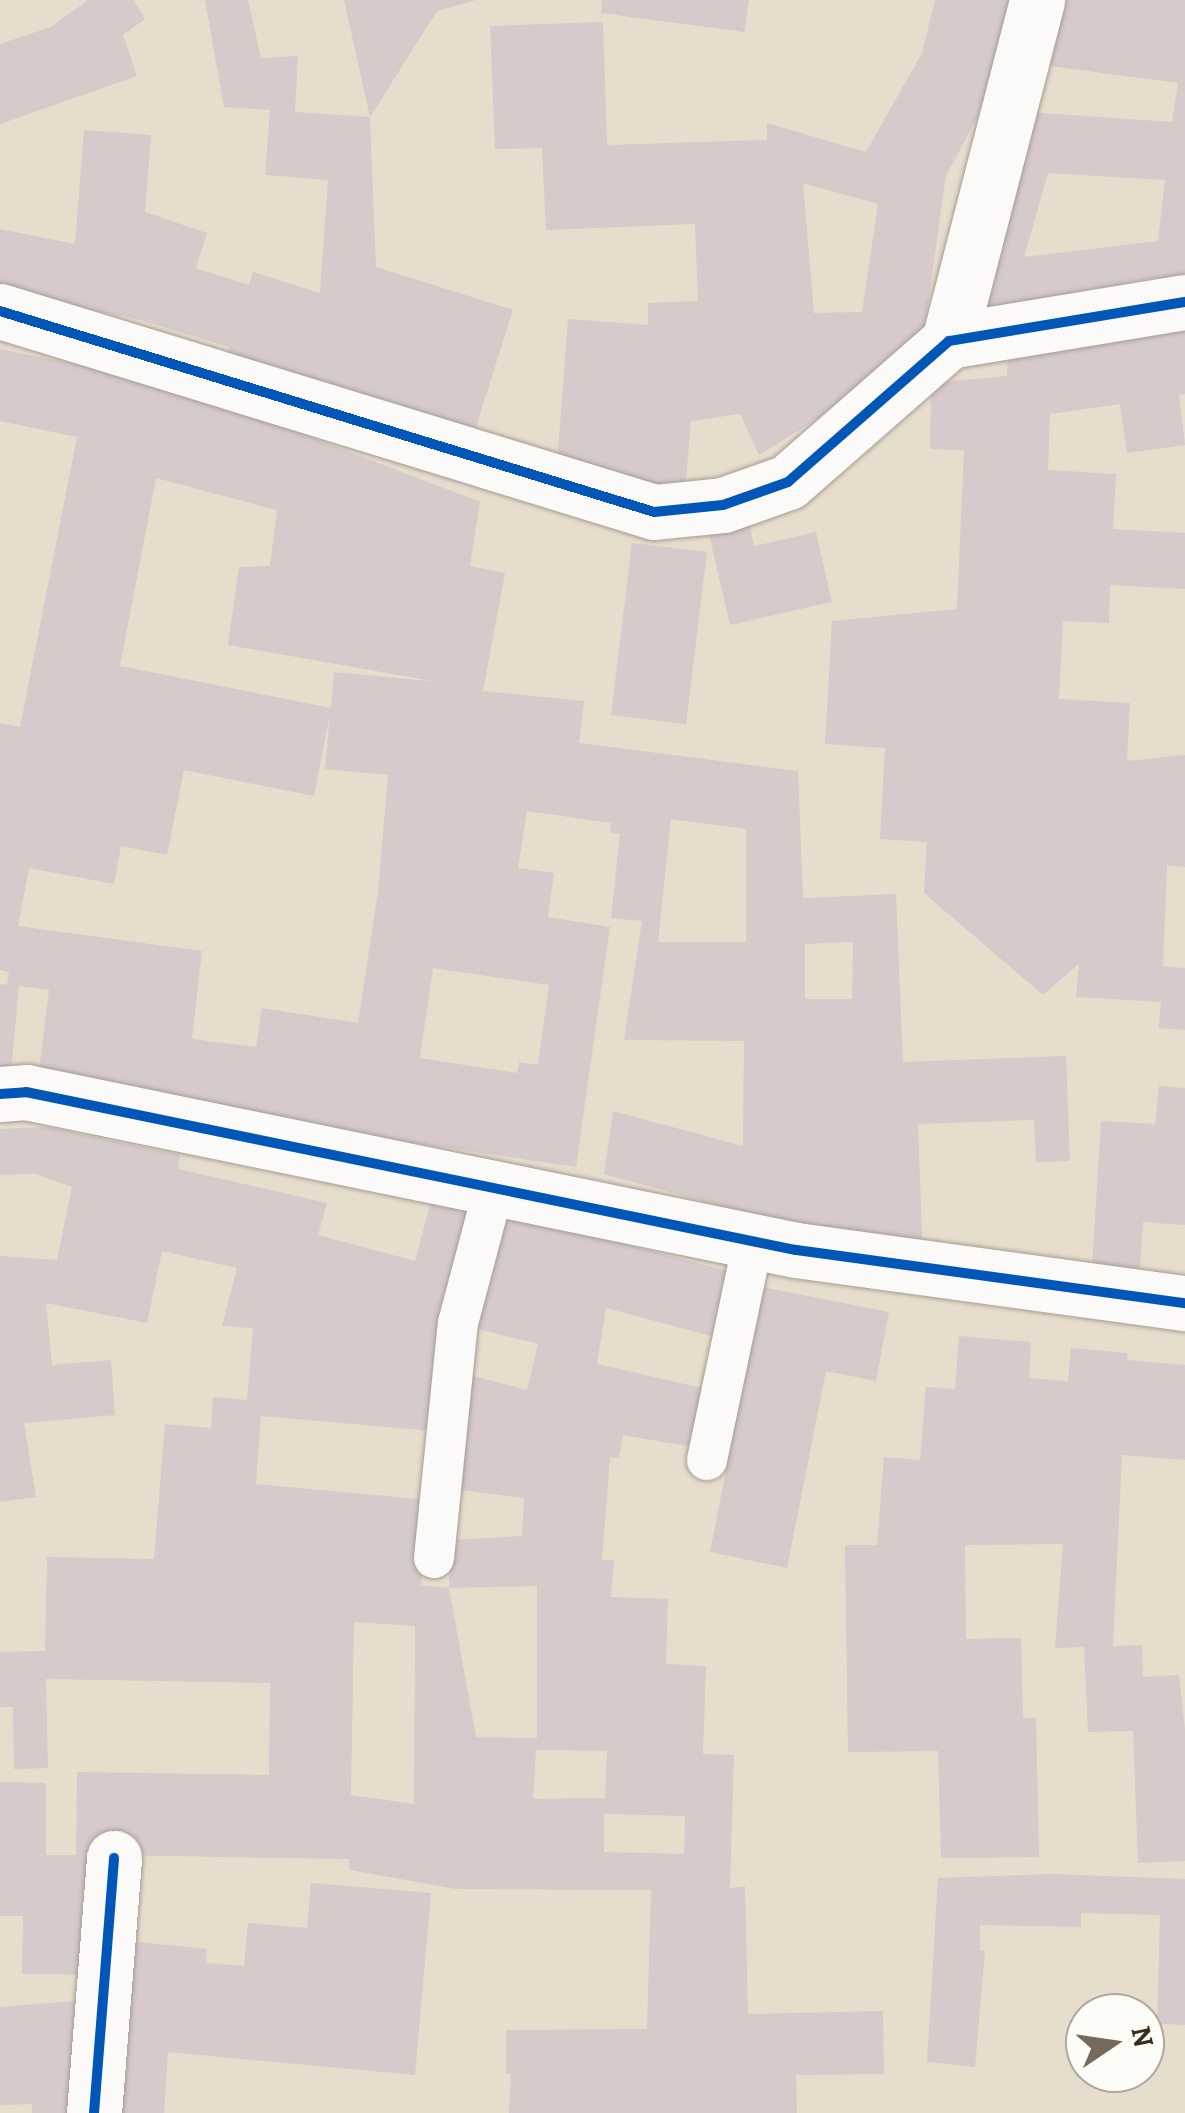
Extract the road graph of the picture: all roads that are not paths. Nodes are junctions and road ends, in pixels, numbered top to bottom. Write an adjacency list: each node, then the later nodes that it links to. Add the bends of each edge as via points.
1 (1037, 0): 4 (street)
2 (1185, 302): 4 (street)
3 (0, 310): 4 (street, via 654,512 724,505 788,482)
4 (950, 341)
5 (0, 1094): 6 (street, via 26,1092)
6 (494, 1188): 7 (street); 10 (lane, via 458,1323)
7 (753, 1242): 8 (street); 9 (lane)
8 (1185, 1303)
9 (707, 1460)
10 (434, 1558)
11 (114, 1858): 12 (street)
12 (94, 2113)

